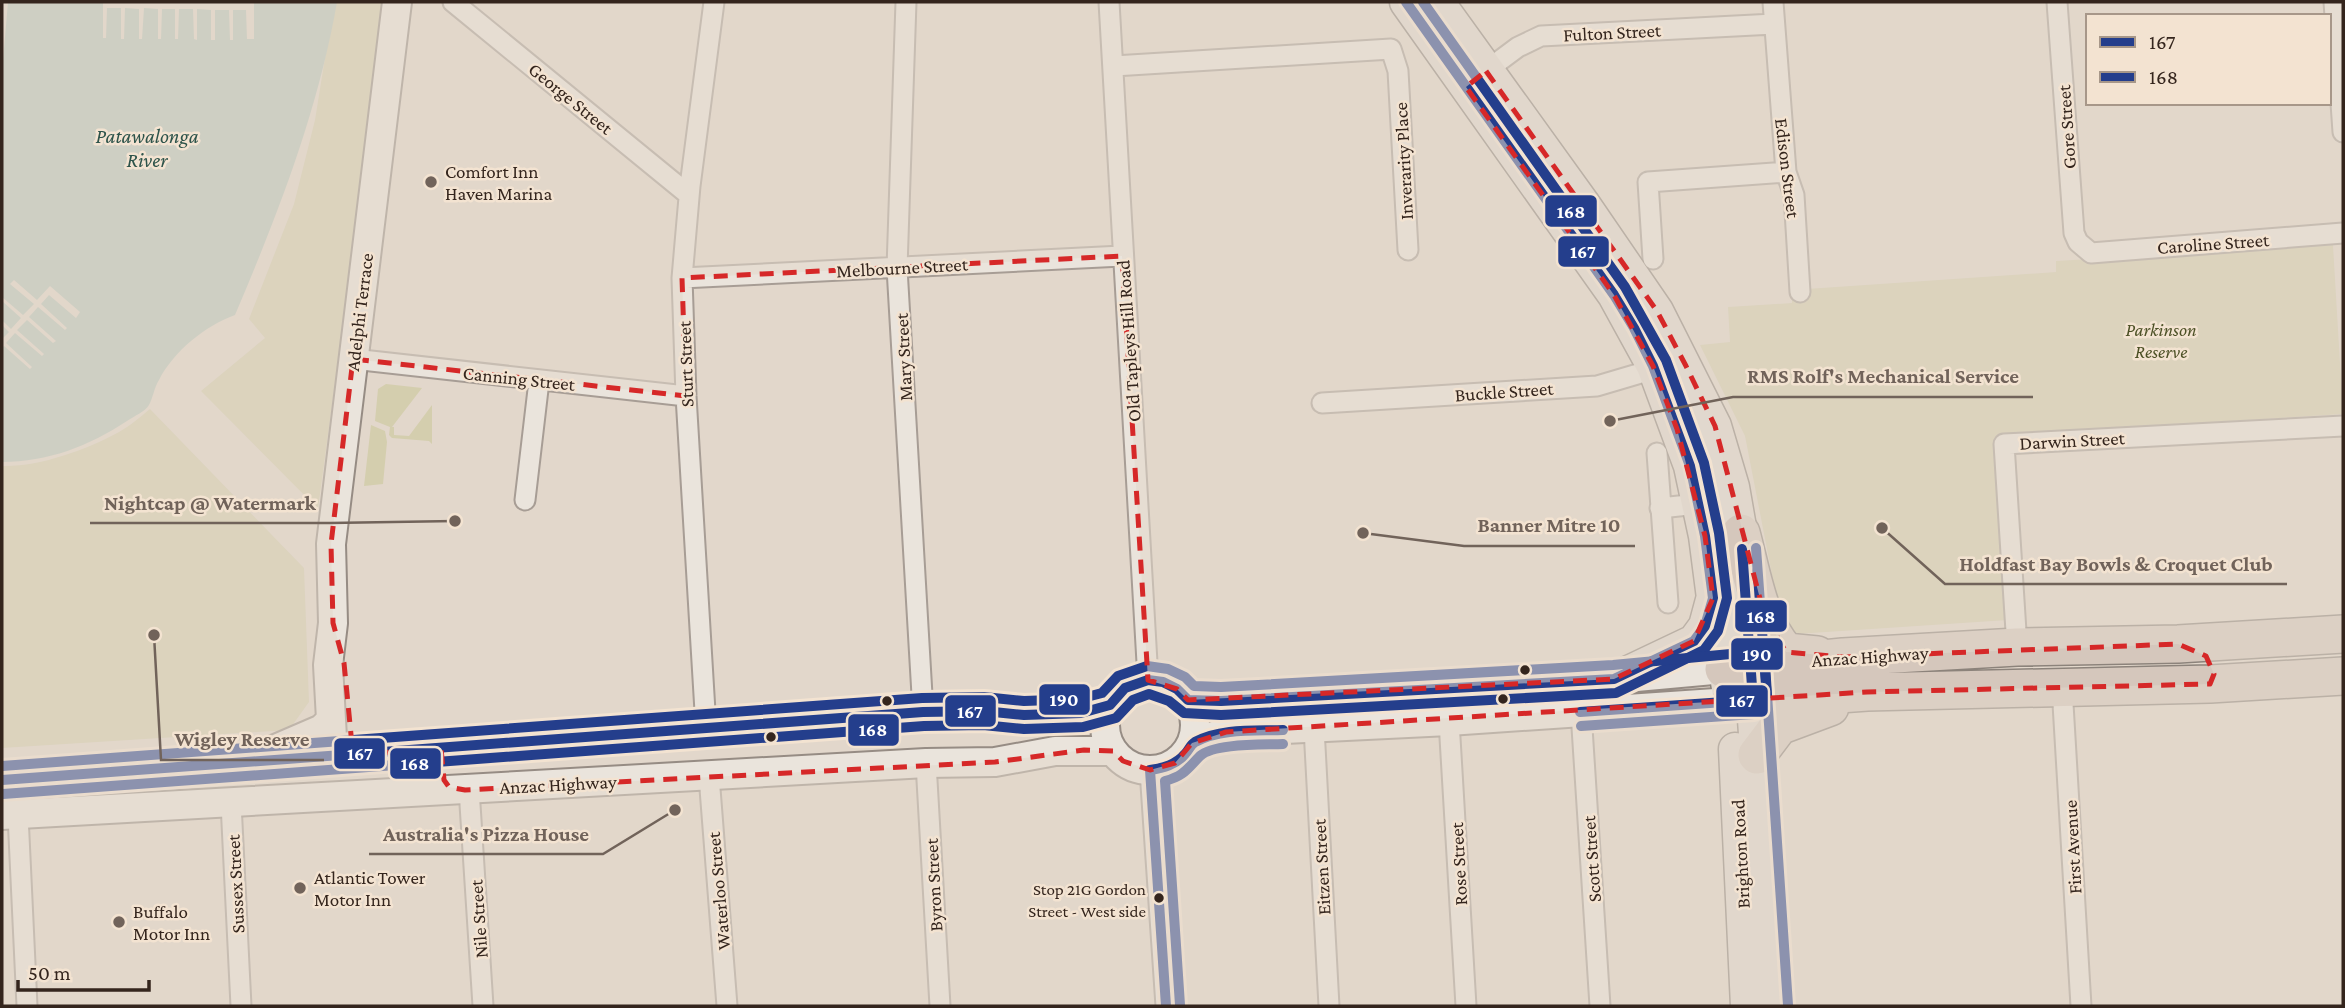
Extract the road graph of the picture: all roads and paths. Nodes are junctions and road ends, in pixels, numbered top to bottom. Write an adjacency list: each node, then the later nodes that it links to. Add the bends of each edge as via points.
1 (397, 2): 26 (street, Adelphi Terrace)
2 (453, 2): 16 (street, George Street)
3 (714, 2): 16 (street, Sturt Street)
4 (906, 2): 22 (street, Mary Street)
5 (1109, 2): 12 (street, Old Tapleys Hill Road)
6 (1406, 2): 13 (main road)
7 (1438, 2): 13 (main road)
8 (1773, 2): 11 (street, Edison Street)
9 (2057, 2): 18 (street, Gore Street, via 2074,233)
10 (2337, 8): 14 (street)
11 (1774, 24): 13 (street, Fulton Street, via 1541,37 1518,47); 15 (street, Edison Street)
12 (1114, 66): 19 (street, Inverarity Place, via 1391,49 1398,71); 20 (street, Old Tapleys Hill Road)
13 (1476, 79): 25 (main road, via 1583,203 1657,311)
14 (2343, 132)
15 (1786, 172): 21 (street, via 1648,182); 24 (street, Edison Street, via 1794,195)
16 (689, 195): 23 (street, Sturt Street)
17 (2343, 233): 18 (street, Caroline Street, via 2091,253)
18 (2084, 249)
19 (1408, 250)
20 (1122, 256): 22 (street, Melbourne Street); 46 (street, Old Tapleys Hill Road)
21 (1653, 259)
22 (897, 268): 23 (street, Melbourne Street); 54 (street, Mary Street)
23 (682, 278): 28 (street, Sturt Street)
24 (1800, 292)
25 (1665, 358): 29 (street, Buckle Street, via 1641,373 1597,386); 33 (main road); 35 (main road, via 1715,426)
26 (353, 359): 27 (street, Canning Street); 38 (street, Adelphi Terrace, via 331,544)
27 (539, 380): 28 (street, Canning Street); 32 (street)
28 (686, 396): 58 (street, Sturt Street)
29 (1322, 403)
30 (2343, 426): 42 (street, Darwin Street, via 2004,444)
31 (1657, 453): 34 (street)
32 (525, 500)
33 (1698, 504): 34 (street); 36 (main road)
34 (1660, 508): 37 (street)
35 (1741, 533): 43 (highway, via 1763,614 1775,639 1786,652); 48 (main road)
36 (1713, 598): 45 (main road, via 1705,626 1694,641); 48 (main road)
37 (1668, 603)
38 (333, 623): 56 (street, Adelphi Terrace, via 328,665); 64 (street, Adelphi Terrace, via 344,663)
39 (2343, 634): 40 (highway, Anzac Highway)
40 (2238, 640): 41 (highway, Anzac Highway); 47 (highway, via 2232,647 2233,660)
41 (2178, 644): 42 (highway, Anzac Highway); 49 (highway, via 2206,656 2214,674)
42 (2017, 647): 43 (highway, Anzac Highway)
43 (1843, 657): 48 (highway, Anzac Highway)
44 (2343, 676): 47 (highway, Anzac Highway)
45 (1614, 679): 48 (street, Anzac Highway); 52 (street, Anzac Highway)
46 (1148, 680): 52 (street, via 1163,682); 53 (street, via 1125,688)
47 (2249, 681): 49 (highway, Anzac Highway)
48 (1740, 684): 51 (highway, Anzac Highway); 55 (street, Anzac Highway); 63 (main road, Brighton Road); 82 (main road, Brighton Road, via 1735,747)
49 (2210, 684): 50 (highway, Anzac Highway)
50 (2062, 687): 51 (highway, Anzac Highway); 84 (street, First Avenue)
51 (1867, 692): 63 (highway, via 1779,726)
52 (1188, 700): 60 (street, via 1195,721)
53 (1110, 705): 54 (street, via 1054,715); 62 (street, via 1105,729)
54 (923, 712): 58 (street)
55 (1581, 712): 57 (street, Anzac Highway); 81 (street, Scott Street)
56 (331, 720): 64 (street, Adelphi Terrace); 65 (street, via 322,729)
57 (1449, 721): 59 (street, Anzac Highway); 80 (street, Rose Street)
58 (706, 728): 61 (street)
59 (1314, 728): 60 (street, Anzac Highway, via 1226,732); 79 (street, Eitzen Street)
60 (1192, 743): 67 (street, via 1175,763)
61 (443, 748): 64 (street); 70 (street, via 444,780 449,787)
62 (1113, 751): 66 (street, Anzac Highway, via 1055,751 995,762); 67 (street, via 1136,768)
63 (1757, 755): 83 (main road, Brighton Road)
64 (344, 759): 65 (street); 70 (street, via 364,781 407,792); 71 (street, via 326,784 295,797)
65 (242, 763): 69 (street)
66 (926, 763): 68 (street, Anzac Highway); 77 (street, Byron Street)
67 (1150, 770): 78 (street)
68 (709, 776): 70 (street, Anzac Highway); 76 (street, Waterloo Street)
69 (2, 780)
70 (465, 790): 71 (street, Anzac Highway); 75 (street, Nile Street)
71 (244, 802): 72 (street, Anzac Highway); 74 (street, Sussex Street)
72 (7, 816): 73 (street)
73 (27, 1006)
74 (241, 1006)
75 (484, 1006)
76 (727, 1006)
77 (940, 1006)
78 (1166, 1006)
79 (1329, 1006)
80 (1466, 1006)
81 (1600, 1006)
82 (1748, 1006)
83 (1774, 1006)
84 (2081, 1006)

